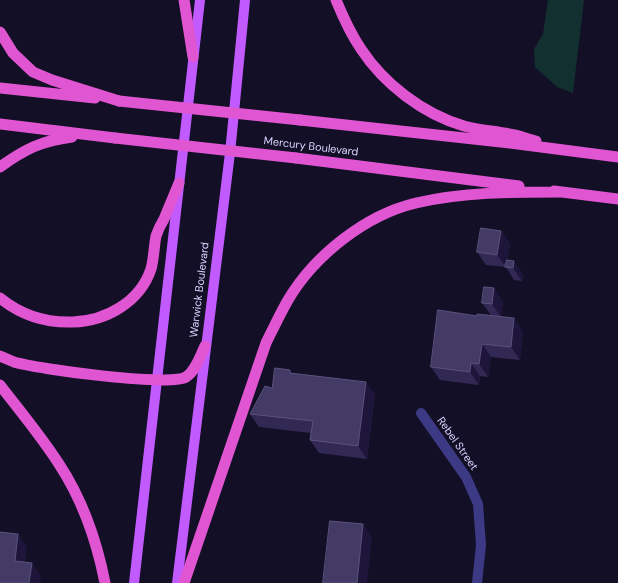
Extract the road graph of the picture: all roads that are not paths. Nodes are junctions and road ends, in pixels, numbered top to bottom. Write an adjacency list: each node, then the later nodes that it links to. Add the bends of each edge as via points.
1 (184, 0): 6 (highway)
2 (200, 0): 6 (main road)
3 (245, 0): 18 (main road, Warwick Boulevard, via 230,153)
4 (336, 0): 11 (highway, via 347,27 361,50 395,87 410,99 464,126)
5 (0, 32): 8 (highway, via 13,53 32,72)
6 (193, 57): 14 (main road)
7 (0, 88): 8 (highway)
8 (119, 101): 11 (highway, bridge)
9 (0, 124): 10 (highway, Mercury Boulevard)
10 (87, 134): 13 (highway, via 37,145); 15 (highway, Mercury Boulevard, bridge, via 296,158)
11 (511, 139): 12 (highway, via 571,152)
12 (618, 157)
13 (0, 167)
14 (179, 183): 17 (highway, via 157,235 148,274 130,301 115,311 84,322 62,322 37,318 21,312); 20 (main road)
15 (506, 188): 16 (highway); 26 (highway, via 414,203 395,210 377,218 343,240 309,271 289,299 266,343)
16 (618, 199)
17 (0, 298)
18 (205, 346): 20 (highway, via 192,372 186,377 179,380); 25 (main road, Warwick Boulevard)
19 (0, 356): 20 (highway, via 14,362 36,366)
20 (157, 380): 24 (main road)
21 (0, 385): 23 (highway, via 59,464 89,526)
22 (421, 413): 27 (street, Rebel Street, via 466,477 478,504 481,545)
23 (105, 583)
24 (134, 583)
25 (177, 583)
26 (184, 583)
27 (477, 583)

